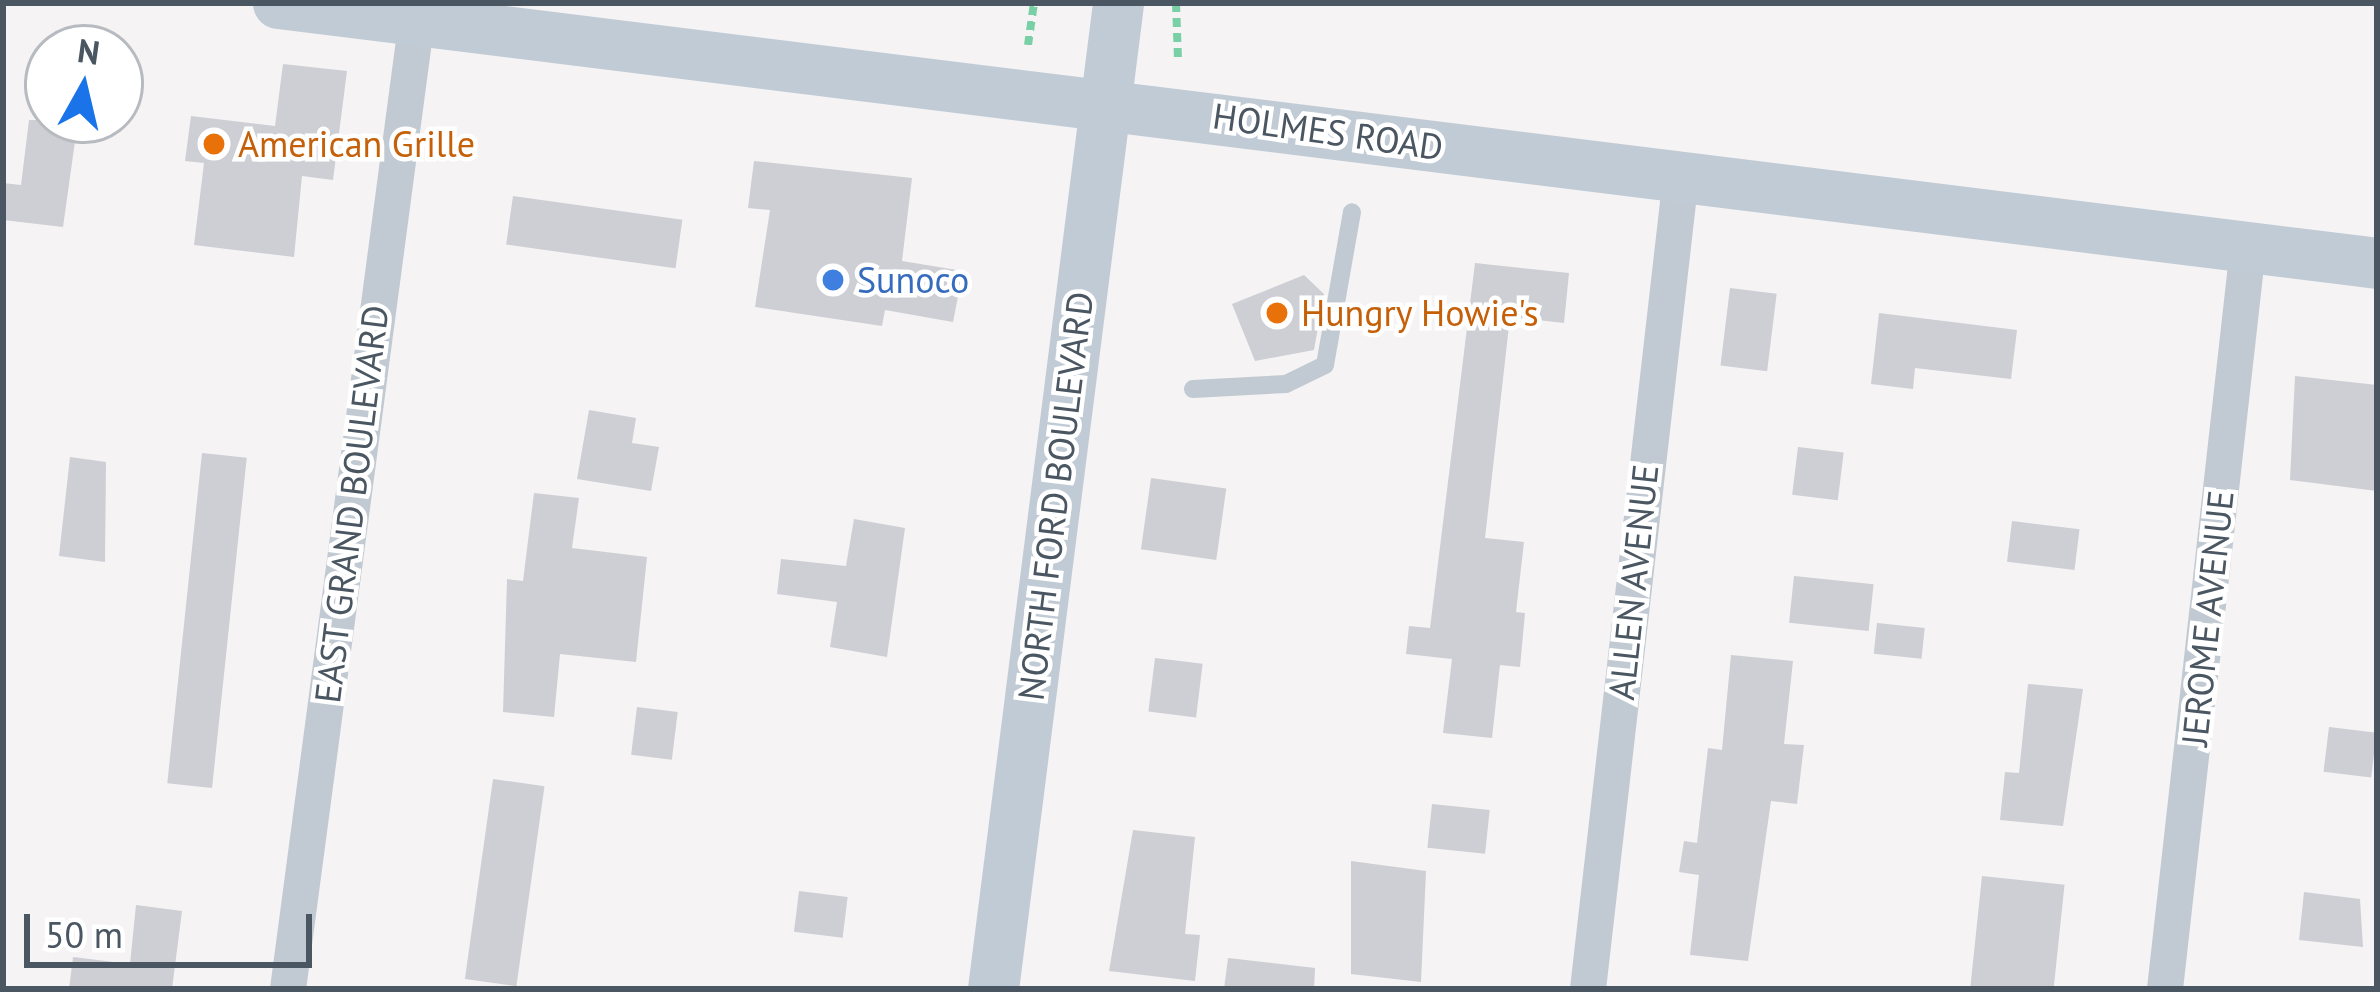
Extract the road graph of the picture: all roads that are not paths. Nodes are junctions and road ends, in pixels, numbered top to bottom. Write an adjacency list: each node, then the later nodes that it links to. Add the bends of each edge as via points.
1 (278, 3): 3 (main road, HOLMES ROAD)
2 (1118, 3): 4 (main road, NORTH FORD BOULEVARD)
3 (417, 11): 4 (main road, HOLMES ROAD); 10 (street, EAST GRAND BOULEVARD)
4 (1106, 103): 5 (main road, HOLMES ROAD); 11 (main road, NORTH FORD BOULEVARD)
5 (1681, 176): 7 (main road, HOLMES ROAD); 12 (street, ALLEN AVENUE)
6 (1352, 212): 9 (lane, via 1325,365 1286,384)
7 (2248, 248): 8 (main road, HOLMES ROAD); 13 (street, JEROME AVENUE)
8 (2377, 263)
9 (1193, 389)
10 (288, 989)
11 (992, 989)
12 (1588, 989)
13 (2165, 989)

